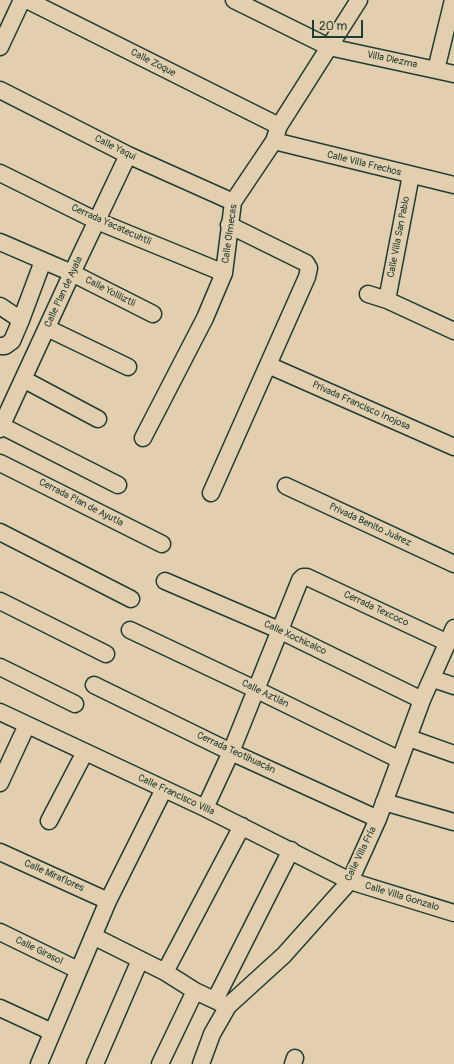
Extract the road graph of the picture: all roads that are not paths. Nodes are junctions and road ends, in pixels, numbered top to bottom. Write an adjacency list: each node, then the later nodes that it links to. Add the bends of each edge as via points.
1 (22, 0): 6 (street)
2 (27, 0): 11 (street, Calle Zoque)
3 (234, 0): 7 (street, Villa Diezma)
4 (359, 0): 7 (street, Calle Olmecas)
5 (453, 0): 8 (street)
6 (0, 47)
7 (329, 47): 8 (street, Villa Diezma); 11 (street, Calle Olmecas)
8 (436, 70): 9 (street, Villa Diezma)
9 (454, 74)
10 (0, 90): 13 (street, Calle Yaqui)
11 (279, 126): 12 (street, Calle Olmecas)
12 (274, 141): 15 (street, Calle Villa Frechos); 17 (street, Calle Olmecas)
13 (128, 155): 17 (street, Calle Yaqui); 18 (street, Calle Plan de Ayala)
14 (0, 173): 18 (street, Cerrada Yacatecuhtli)
15 (411, 175): 16 (street, Calle Villa Frechos); 25 (street, Calle Villa San Pablo)
16 (454, 185)
17 (233, 202): 19 (street, Calle Olmecas)
18 (97, 221): 22 (street, Calle Plan de Ayala); 23 (street, Cerrada Yacatecuhtli)
19 (229, 225): 23 (street, Calle Olmecas); 32 (street, via 306,263 309,268)
20 (0, 242): 21 (street, Calle Yoliliztli)
21 (43, 261): 22 (street, Calle Yoliliztli); 28 (street)
22 (72, 273): 27 (street, Calle Yoliliztli); 29 (street, Calle Plan de Ayala)
23 (224, 273): 37 (street, Calle Olmecas, via 205,318)
24 (368, 294): 25 (street)
25 (387, 300): 30 (street)
26 (0, 306): 28 (street)
27 (153, 314)
28 (22, 320): 31 (street, via 12,341)
29 (47, 328): 33 (street); 34 (street, Calle Plan de Ayala)
30 (454, 331)
31 (0, 346)
32 (268, 365): 38 (street, Privada Francisco Inojosa); 42 (street)
33 (128, 367)
34 (23, 379): 35 (street); 36 (street, Calle Plan de Ayala)
35 (98, 419)
36 (1, 427): 40 (street)
37 (143, 438)
38 (454, 447)
39 (0, 462): 44 (street, Cerrada Plan de Ayutla)
40 (118, 485)
41 (286, 486): 45 (street, Privada Benito Juárez)
42 (211, 493)
43 (0, 532): 47 (street)
44 (162, 544)
45 (454, 564)
46 (165, 581): 51 (street, Calle Xochicalco)
47 (131, 599)
48 (0, 601): 53 (street)
49 (454, 628): 52 (street, Calle Villa Fría)
50 (130, 630): 58 (street, Calle Aztlán)
51 (279, 630): 52 (street, Cerrada Texcoco, via 300,580 307,577); 58 (street); 59 (street, Calle Xochicalco)
52 (448, 643): 55 (street, Calle Villa Fría)
53 (106, 654)
54 (0, 667): 60 (street)
55 (433, 678): 57 (street); 59 (street, Calle Villa Fría)
56 (94, 685): 65 (street, Cerrada Teotihuacán)
57 (454, 686)
58 (257, 690): 65 (street); 67 (street, Calle Aztlán)
59 (422, 700): 63 (street, Calle Villa Fría)
60 (75, 704)
61 (0, 712): 62 (street, Calle Francisco Villa)
62 (27, 725): 64 (street, Calle Francisco Villa); 68 (street)
63 (409, 738): 66 (street); 67 (street, Calle Villa Fría)
64 (85, 752): 69 (street, Calle Francisco Villa); 73 (street)
65 (231, 752): 71 (street); 72 (street, Cerrada Teotihuacán)
66 (454, 754)
67 (400, 760): 70 (street, Calle Villa Fría)
68 (0, 784)
69 (164, 789): 71 (street, Calle Francisco Villa); 79 (street)
70 (384, 802): 72 (street, Calle Villa Fría); 74 (street)
71 (205, 808): 75 (street, Calle Francisco Villa)
72 (378, 819): 78 (street, Calle Villa Fría)
73 (49, 821)
74 (454, 822)
75 (242, 826): 76 (street, Calle Francisco Villa); 85 (street)
76 (291, 850): 78 (street, Calle Francisco Villa); 87 (street)
77 (0, 852): 79 (street, Calle Miraflores)
78 (350, 881): 80 (street, Calle Villa Gonzalo); 87 (street, Calle Villa Fría, via 284,955)
79 (108, 900): 82 (street)
80 (454, 913)
81 (0, 932): 84 (street, Calle Girasol)
82 (93, 936): 83 (street); 84 (street)
83 (140, 960): 85 (street); 91 (street)
84 (78, 970): 89 (street)
85 (165, 972): 86 (street)
86 (195, 992): 87 (street); 92 (street)
87 (222, 1003): 93 (street, Calle Villa Fría)
88 (0, 1008): 89 (street)
89 (52, 1032): 90 (street)
90 (39, 1064)
91 (95, 1064)
92 (160, 1064)
93 (201, 1064)

